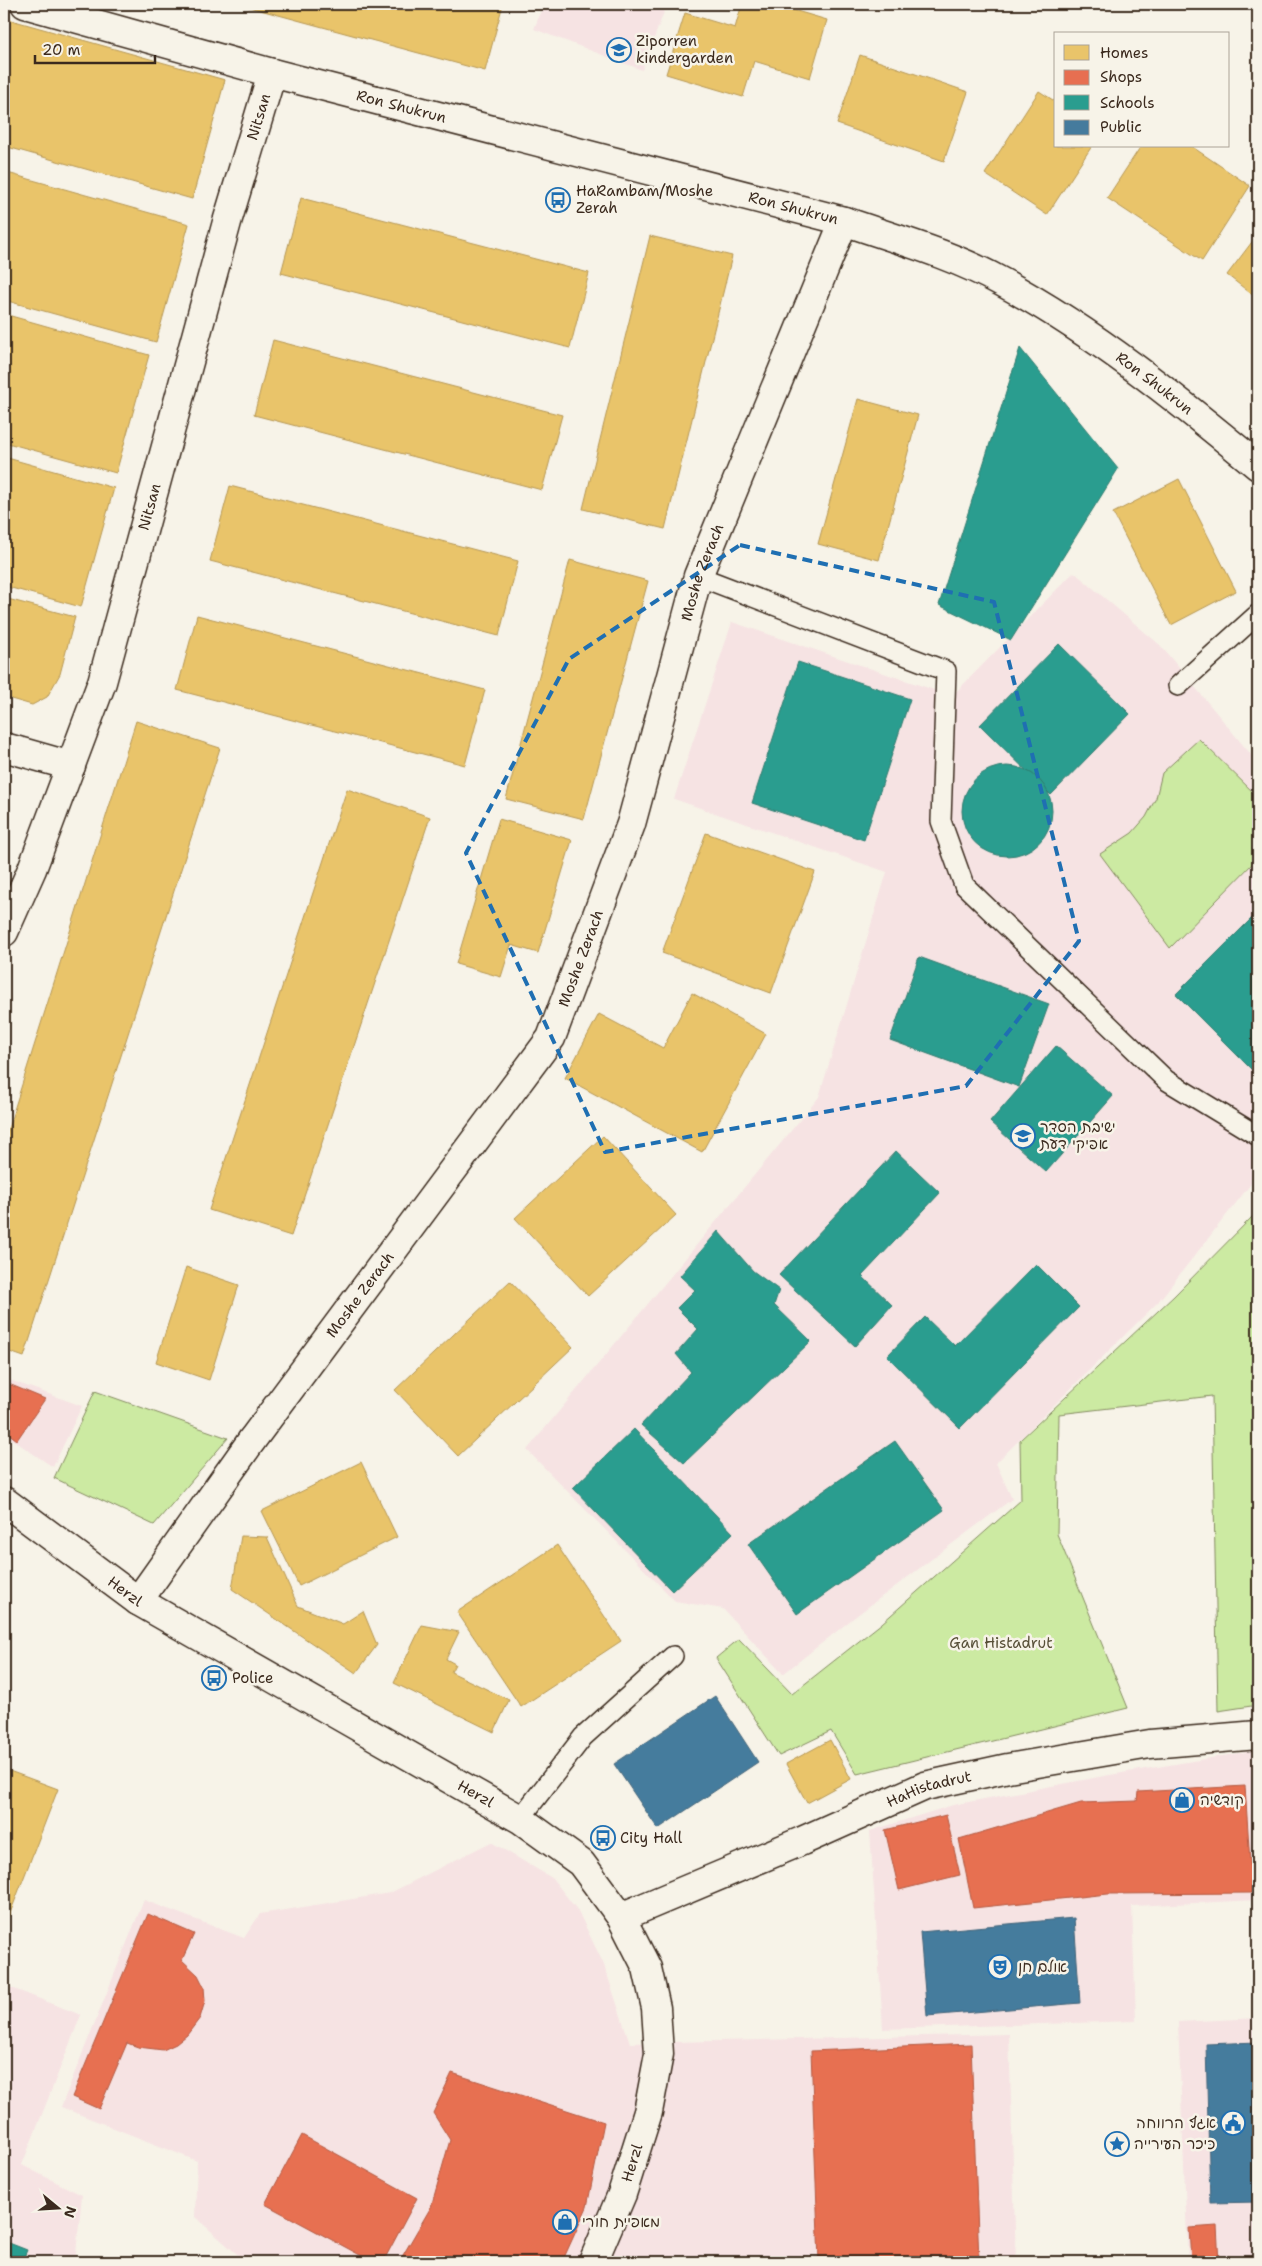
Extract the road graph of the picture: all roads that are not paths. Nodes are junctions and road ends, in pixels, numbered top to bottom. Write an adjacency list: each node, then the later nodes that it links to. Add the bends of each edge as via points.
1 (25, 4): 2 (street, Ron Shukrun)
2 (272, 73): 3 (street, Ron Shukrun); 9 (street, Nitsan, via 227,222 102,682)
3 (844, 221): 4 (street, Ron Shukrun, via 933,251 998,280 1064,318 1190,410); 5 (street, Moshe Zerach)
4 (1258, 466)
5 (698, 576): 11 (lane, via 946,671 941,821 964,885 1166,1080); 13 (street, Moshe Zerach, via 631,824 551,1038 252,1440)
6 (1258, 614): 7 (lane)
7 (1178, 686)
8 (4, 748): 9 (street)
9 (71, 766): 10 (street, Nitsan)
10 (4, 932)
11 (1258, 1136)
12 (4, 1501): 13 (street, Herzl)
13 (138, 1601): 16 (street, Herzl)
14 (673, 1656): 16 (lane, via 583,1737)
15 (1258, 1735): 17 (street, HaHistadrut, via 1150,1744 925,1786)
16 (520, 1819): 17 (street, Herzl, via 581,1863)
17 (621, 1917): 18 (street, Herzl, via 647,1968 656,2008 659,2054 648,2112 622,2194)
18 (593, 2262)

